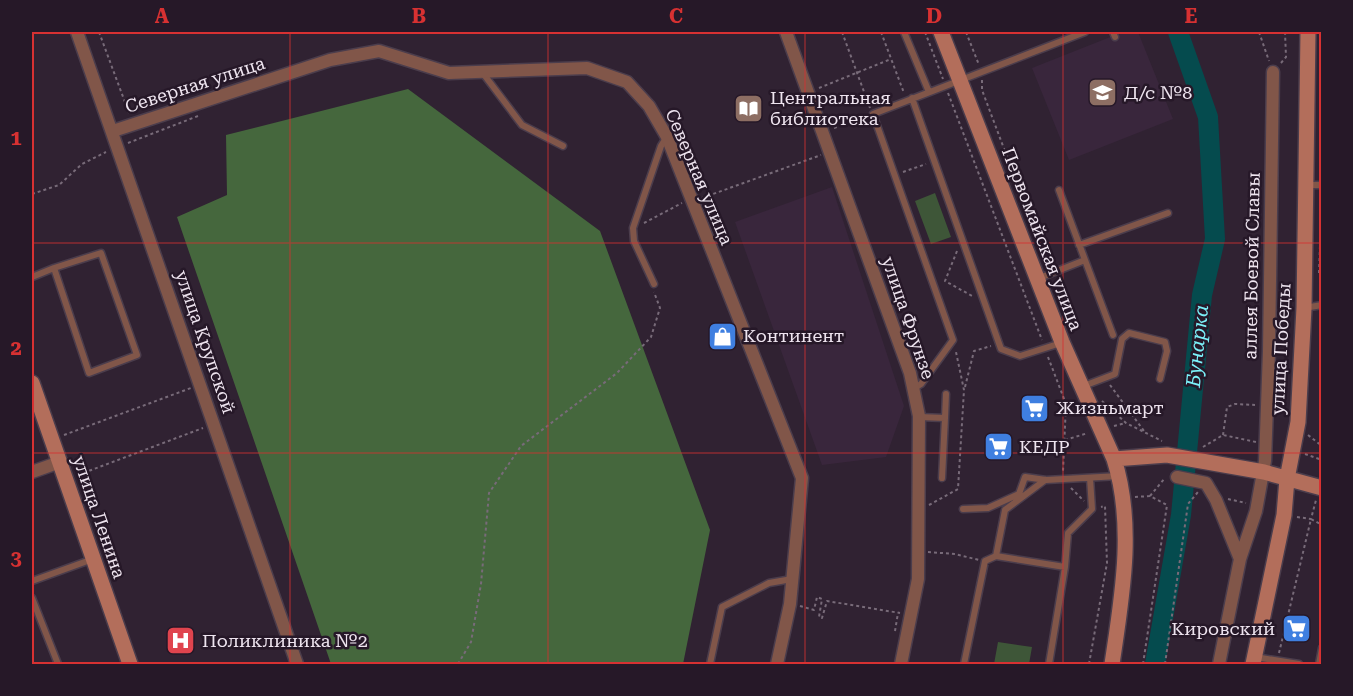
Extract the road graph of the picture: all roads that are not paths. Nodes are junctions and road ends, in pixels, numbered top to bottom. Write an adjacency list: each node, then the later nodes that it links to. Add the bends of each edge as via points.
1 (77, 32): 12 (street, улица Крупской)
2 (786, 32): 32 (street, улица Фрунзе)
3 (904, 32): 10 (lane)
4 (941, 32): 9 (main road, Первомайская улица)
5 (1085, 32): 9 (lane)
6 (1308, 32): 15 (main road, улица Победы)
7 (481, 72): 12 (street, Северная улица, via 449,73 379,51 330,60); 13 (street, Северная улица, via 587,68 627,82 649,106); 14 (lane, via 522,125)
8 (1273, 72): 38 (street, аллея Боевой Славы)
9 (959, 81): 10 (lane); 22 (main road, Первомайская улица)
10 (929, 92): 11 (lane)
11 (909, 99): 28 (lane, via 1001,349 1020,356); 32 (lane, via 873,114 953,340)
12 (113, 131): 59 (street, улица Крупской)
13 (667, 137): 24 (lane, via 633,228 634,241); 52 (street, Северная улица, via 802,478)
14 (562, 146)
15 (1305, 185): 16 (lane); 26 (main road, улица Победы)
16 (1322, 185)
17 (1059, 190): 19 (lane)
18 (1168, 213): 19 (lane)
19 (1079, 245): 20 (lane)
20 (1085, 260): 22 (lane); 27 (lane)
21 (54, 268): 21 (lane, via 89,373 137,355 101,253); 23 (lane)
22 (1044, 276): 28 (main road, Первомайская улица)
23 (32, 277)
24 (654, 284)
25 (1322, 305): 26 (lane)
26 (1304, 308): 44 (main road, улица Победы, via 1298,422)
27 (1113, 335)
28 (1062, 342): 31 (main road, Первомайская улица)
29 (1160, 379): 31 (lane, via 1167,351 1165,342 1129,333 1122,339 1115,374)
30 (32, 383): 37 (main road, улица Ленина)
31 (1086, 385): 36 (main road, Первомайская улица)
32 (914, 388): 34 (street, улица Фрунзе)
33 (946, 394): 35 (lane)
34 (919, 417): 35 (lane); 62 (street, улица Фрунзе, via 918,579)
35 (945, 418): 42 (lane)
36 (1114, 459): 38 (main road, via 1164,448); 40 (main road, Первомайская улица)
37 (60, 462): 39 (street); 49 (main road, улица Ленина)
38 (1264, 467): 44 (main road); 50 (street, аллея Боевой Славы, via 1256,510)
39 (32, 472)
40 (1120, 476): 43 (lane); 65 (main road, Первомайская улица, via 1124,497 1124,589)
41 (1177, 477): 50 (street, via 1206,483)
42 (942, 478)
43 (1090, 478): 45 (lane); 51 (lane, via 1092,509 1068,533)
44 (1287, 479): 46 (main road); 56 (main road, улица Победы, via 1284,515)
45 (1046, 480): 47 (lane, via 1025,477 1019,494 988,508); 48 (lane, via 1005,510)
46 (1322, 488)
47 (963, 509)
48 (996, 556): 51 (lane); 63 (lane, via 985,561)
49 (93, 559): 53 (lane); 58 (main road, улица Ленина)
50 (1240, 559): 66 (street, аллея Боевой Славы)
51 (1065, 567): 64 (lane)
52 (793, 579): 60 (lane, via 769,583 722,607); 61 (street, Северная улица)
53 (32, 581)
54 (32, 598): 57 (lane)
55 (1322, 648): 68 (lane)
56 (1253, 661): 67 (lane)
57 (58, 664)
58 (130, 664)
59 (297, 664)
60 (710, 664)
61 (777, 664)
62 (901, 664)
63 (964, 664)
64 (1049, 664)
65 (1112, 664)
66 (1219, 664)
67 (1299, 664)
68 (1319, 664)

